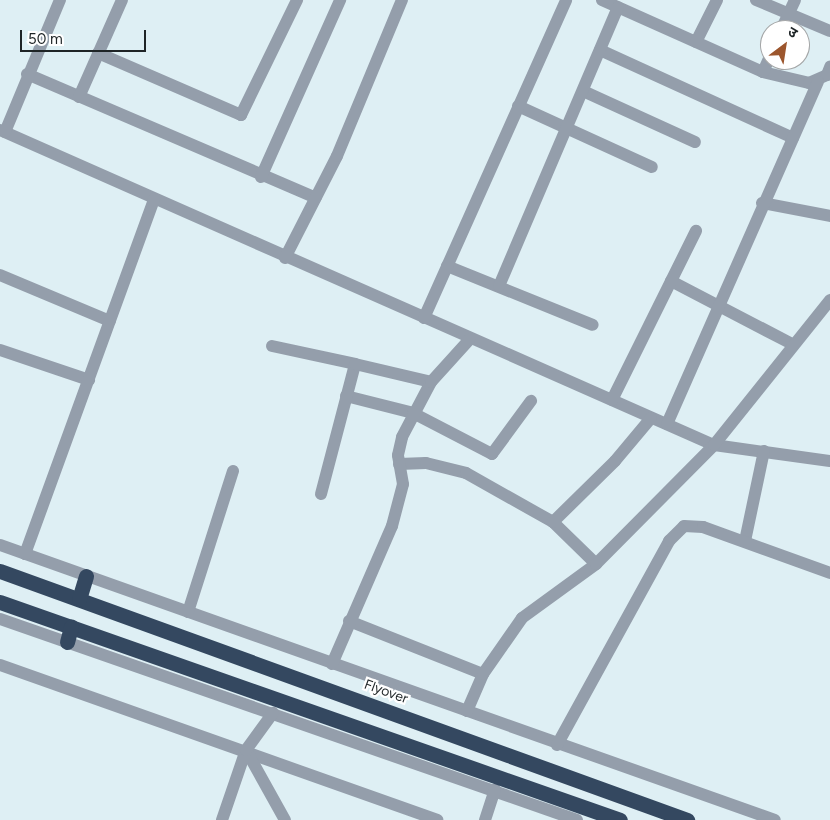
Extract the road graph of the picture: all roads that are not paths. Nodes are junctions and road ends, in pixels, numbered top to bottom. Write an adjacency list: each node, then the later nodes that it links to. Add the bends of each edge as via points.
1 (60, 0): 20 (street)
2 (122, 0): 17 (street)
3 (297, 0): 17 (street, via 241,115)
4 (339, 0): 30 (street)
5 (402, 0): 31 (street)
6 (566, 0): 24 (street)
7 (602, 0): 11 (street)
8 (717, 0): 15 (street)
9 (756, 0): 12 (street)
10 (795, 0): 12 (street)
11 (618, 7): 15 (street); 16 (street)
12 (787, 15): 13 (street); 14 (street)
13 (785, 20)
14 (830, 31)
15 (696, 42): 19 (street)
16 (600, 50): 22 (street); 27 (street)
17 (98, 54): 23 (street)
18 (830, 67): 21 (street)
19 (763, 72): 21 (street, via 798,82)
20 (28, 74): 23 (street); 26 (street)
21 (818, 82): 27 (street)
22 (582, 91): 25 (street); 28 (street)
23 (79, 97): 30 (street)
24 (518, 106): 25 (street); 37 (street)
25 (566, 128): 29 (street); 40 (street)
26 (2, 131): 32 (street)
27 (792, 138): 33 (street)
28 (695, 142)
29 (652, 167)
30 (261, 177): 31 (street)
31 (316, 198): 36 (street)
32 (154, 199): 36 (street); 44 (street)
33 (762, 203): 34 (street); 42 (street)
34 (830, 216)
35 (696, 231): 39 (street)
36 (285, 258): 43 (street)
37 (447, 266): 40 (street); 43 (street)
38 (0, 275): 44 (street)
39 (671, 281): 42 (street); 54 (street)
40 (499, 286): 45 (street)
41 (830, 300): 47 (street)
42 (718, 303): 47 (street); 58 (street)
43 (424, 318): 46 (street)
44 (110, 321): 51 (street)
45 (593, 325)
46 (469, 340): 52 (street); 54 (street)
47 (792, 344): 59 (street)
48 (272, 346): 50 (street)
49 (0, 350): 51 (street)
50 (355, 364): 52 (street); 53 (street)
51 (89, 380): 68 (street)
52 (431, 382): 56 (street)
53 (346, 396): 56 (street); 64 (street)
54 (612, 400): 57 (street)
55 (531, 401): 56 (street, via 492,454)
56 (413, 413): 62 (street, via 402,436)
57 (651, 418): 58 (street); 65 (street, via 615,461)
58 (667, 424): 59 (street)
59 (714, 444): 60 (street); 69 (street)
60 (764, 451): 61 (street); 66 (street)
61 (830, 461)
62 (399, 464): 65 (street, via 426,462 466,473); 77 (street, via 403,484 392,526)
63 (233, 471): 75 (street)
64 (321, 494)
65 (553, 522): 69 (street)
66 (744, 541): 71 (street); 85 (street, via 693,525 676,532)
67 (0, 545): 68 (street)
68 (25, 554): 72 (street)
69 (596, 564): 82 (street, via 522,618)
70 (0, 571): 73 (highway, Flyover)
71 (830, 574)
72 (86, 576): 73 (highway); 75 (street)
73 (76, 598): 94 (highway, Flyover)
74 (0, 602): 78 (highway)
75 (188, 612): 80 (street)
76 (0, 619): 79 (street)
77 (349, 621): 80 (street); 82 (street)
78 (71, 627): 79 (highway); 93 (highway)
79 (67, 642): 84 (street)
80 (332, 664): 83 (street)
81 (0, 665): 86 (street)
82 (484, 674): 83 (street)
83 (466, 711): 85 (street)
84 (273, 713): 86 (street); 87 (street)
85 (558, 745): 95 (street)
86 (246, 750): 88 (street); 89 (street); 90 (street)
87 (495, 790): 91 (street); 92 (street)
88 (222, 820)
89 (285, 820)
90 (437, 820)
91 (485, 820)
92 (577, 820)
93 (620, 820)
94 (687, 820)
95 (775, 820)

